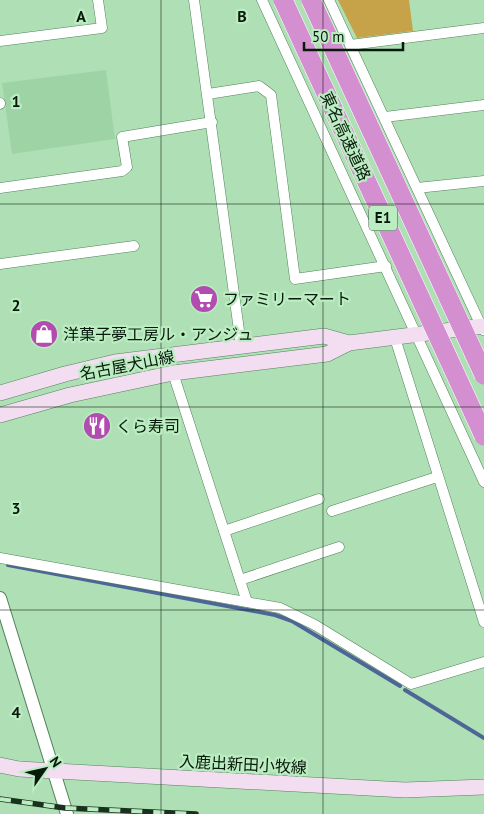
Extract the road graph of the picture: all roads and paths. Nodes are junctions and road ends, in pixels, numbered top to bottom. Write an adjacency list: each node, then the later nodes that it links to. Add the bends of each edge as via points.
1 (98, 0): 8 (street, via 102,28)
2 (194, 0): 10 (street)
3 (262, 0): 19 (street)
4 (283, 0): 29 (highway, 東名高速道路 / E1, bridge)
5 (311, 0): 26 (highway, 東名高速道路 / E1, bridge)
6 (329, 0): 9 (street)
7 (484, 28): 9 (street)
8 (0, 41)
9 (350, 45): 12 (street)
10 (208, 94): 13 (street); 19 (street, via 259,86 271,95 296,279)
11 (484, 105): 12 (street)
12 (385, 117): 16 (street)
13 (212, 122): 15 (street, via 122,138 127,167 122,171); 24 (street)
14 (484, 181): 16 (street)
15 (0, 188)
16 (417, 188): 20 (street)
17 (134, 246): 18 (street)
18 (0, 264)
19 (386, 266): 21 (street)
20 (483, 328): 21 (main road, 名古屋犬山線)
21 (416, 335): 22 (main road, 名古屋犬山線); 31 (street)
22 (395, 338): 23 (main road, 名古屋犬山線); 30 (street)
23 (350, 343): 24 (main road, 名古屋犬山線, via 324,336); 25 (main road, 名古屋犬山線, via 327,354)
24 (241, 345): 27 (main road, 名古屋犬山線, via 115,362)
25 (173, 373): 28 (main road, 名古屋犬山線, via 70,395); 34 (street)
26 (484, 375)
27 (0, 393)
28 (0, 415)
29 (484, 436)
30 (437, 477): 33 (street); 40 (street)
31 (484, 482)
32 (319, 499): 34 (street)
33 (332, 511)
34 (224, 531): 37 (street)
35 (339, 547): 37 (street)
36 (0, 558): 39 (street)
37 (240, 580): 39 (street)
38 (0, 598): 43 (street)
39 (247, 602): 41 (street, via 280,608 315,625 411,684)
40 (484, 622)
41 (484, 662)
42 (0, 765): 43 (main road, 入鹿出新田小牧線)
43 (52, 771): 44 (main road, 入鹿出新田小牧線, via 405,790); 45 (street)
44 (484, 787)
45 (67, 814)

